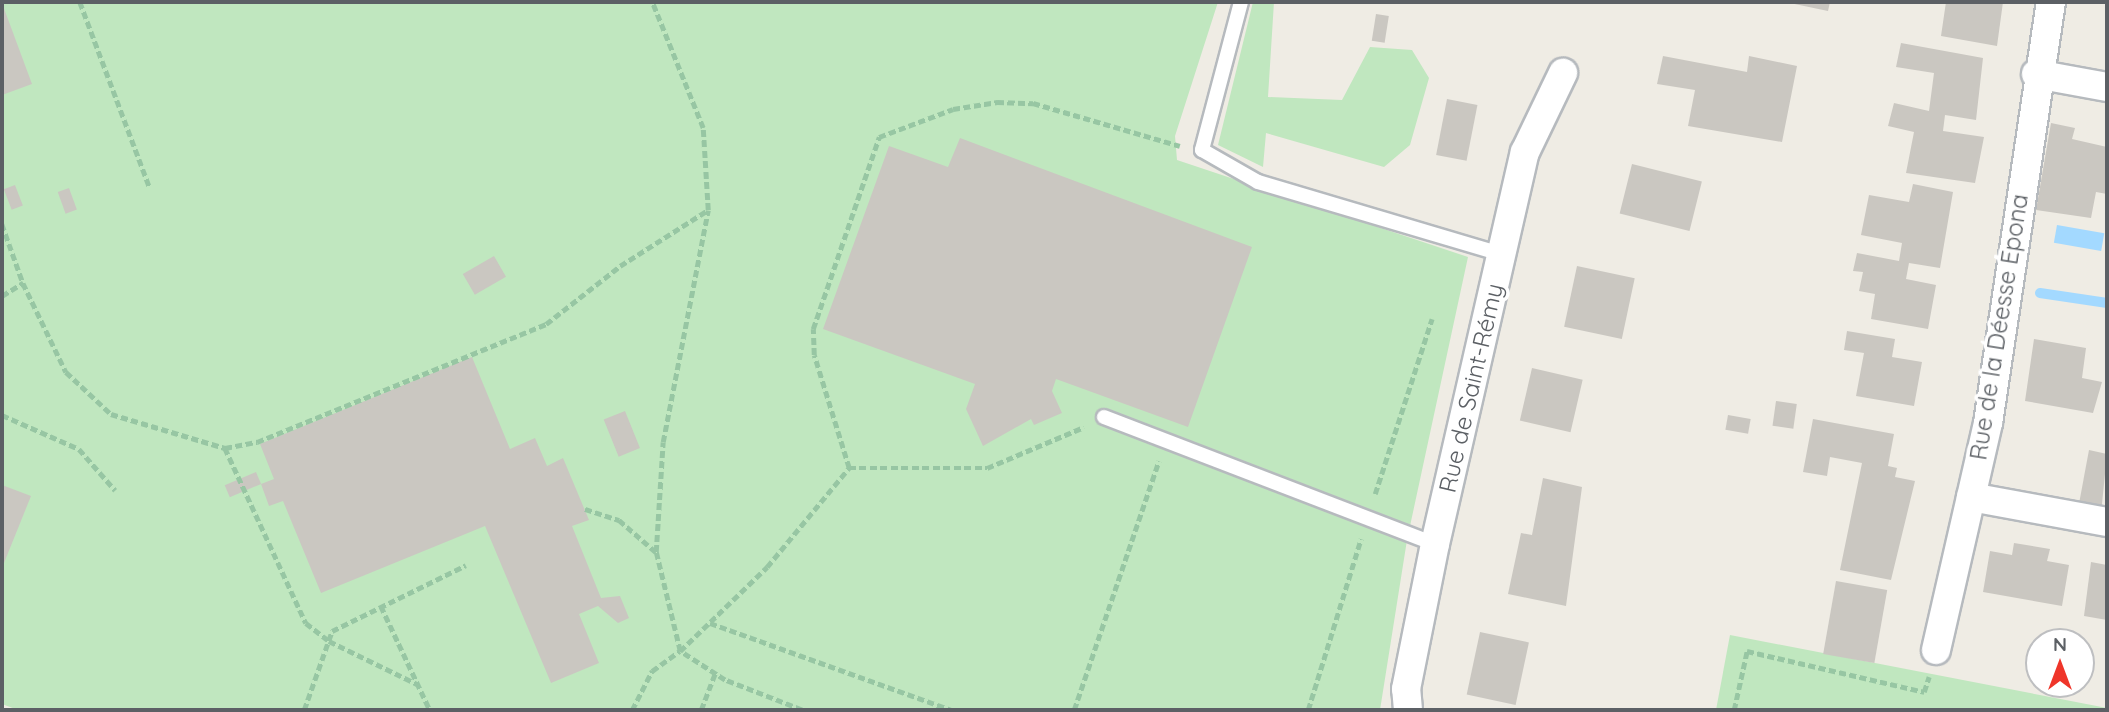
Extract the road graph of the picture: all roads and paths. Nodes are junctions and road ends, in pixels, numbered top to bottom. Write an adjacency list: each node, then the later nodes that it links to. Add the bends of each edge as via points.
1 (79, 2): 9 (path)
2 (652, 2): 10 (path, via 703,128)
3 (1241, 2): 8 (lane)
4 (2050, 2): 6 (street, Rue de la Déesse Epona)
5 (1563, 73): 12 (street, Rue de Saint-Rémy, via 1525,152)
6 (2036, 74): 7 (street); 21 (street, Rue de la Déesse Epona, via 1988,423)
7 (2107, 88)
8 (1202, 150): 12 (lane, via 1258,182); 19 (path, via 1033,103 953,109 879,137 813,329 814,355)
9 (150, 188)
10 (708, 210): 18 (path, via 620,265 546,324 257,442); 25 (path, via 663,442)
11 (2, 225): 13 (path)
12 (1502, 254): 24 (street, Rue de Saint-Rémy)
13 (23, 283): 14 (path); 18 (path, via 66,372 86,396 111,414)
14 (2, 296)
15 (2, 415): 20 (path, via 79,449)
16 (1104, 417): 17 (lane); 19 (path, via 987,468)
17 (1166, 441): 24 (lane); 40 (path)
18 (225, 448): 29 (path, via 306,623)
19 (849, 468): 28 (path, via 767,567)
20 (115, 490)
21 (1971, 497): 23 (street); 30 (street, Rue de la Déesse Epona)
22 (585, 509): 25 (path, via 619,520)
23 (2107, 522)
24 (1435, 544): 41 (street, Rue de Saint-Rémy, via 1405,689)
25 (656, 552): 31 (path)
26 (466, 565): 27 (path)
27 (382, 607): 29 (path, via 332,631); 33 (path)
28 (710, 623): 31 (path); 39 (path)
29 (329, 641): 33 (path); 34 (path)
30 (1937, 650): 42 (path, via 1924,692 1747,651)
31 (680, 651): 32 (path); 36 (path, via 652,671)
32 (715, 674): 37 (path); 38 (path)
33 (417, 684): 35 (path)
34 (304, 710)
35 (430, 710)
36 (632, 710)
37 (701, 710)
38 (802, 710)
39 (952, 710)
40 (1074, 710)
41 (1408, 710)
42 (1734, 710)

